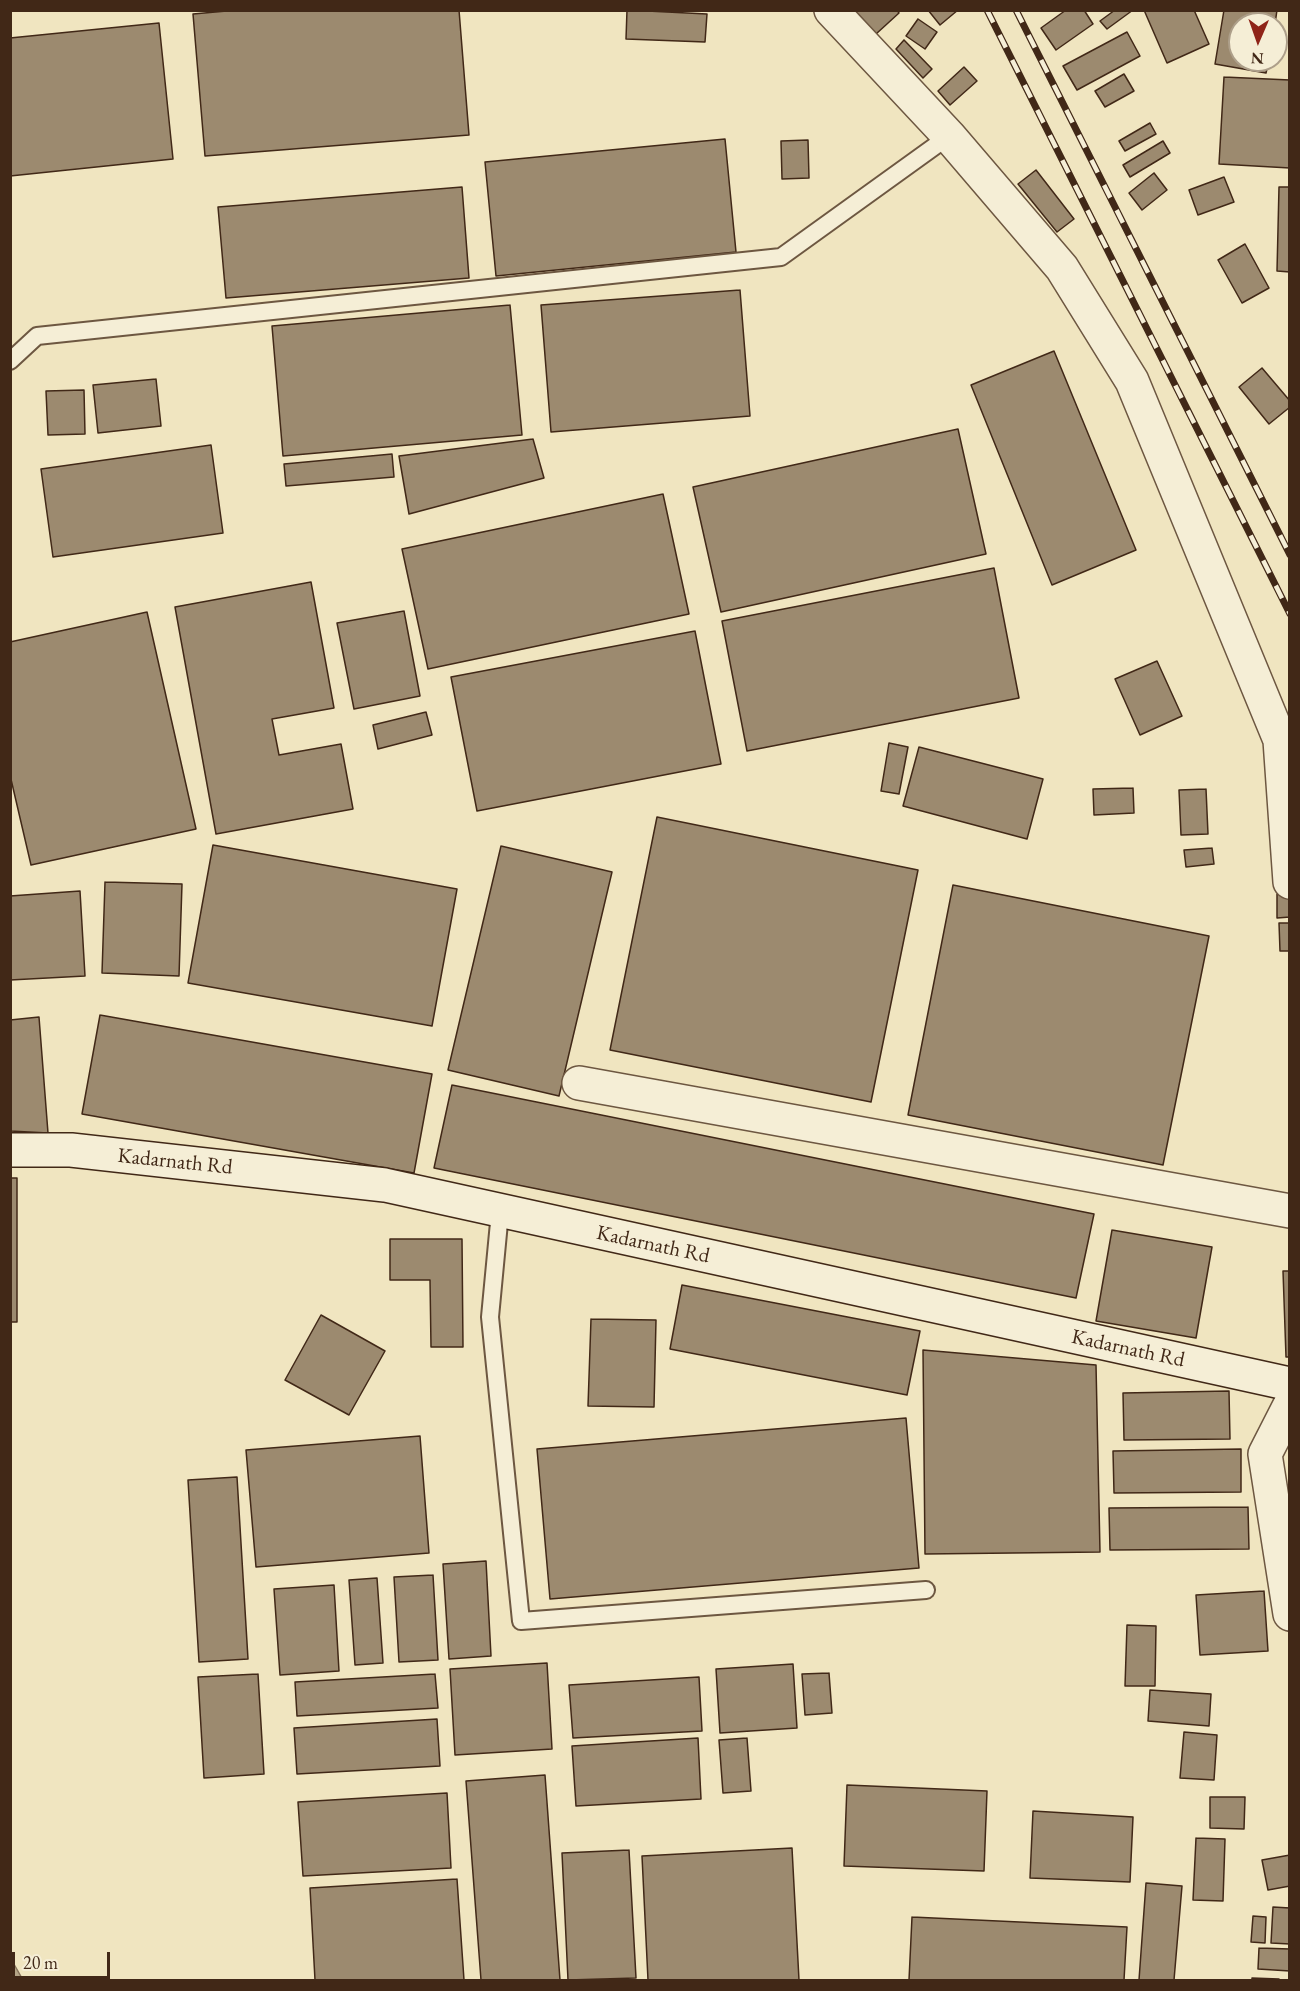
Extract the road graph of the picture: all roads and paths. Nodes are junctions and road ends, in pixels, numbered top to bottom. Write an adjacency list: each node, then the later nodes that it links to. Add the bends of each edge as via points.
1 (831, 10): 2 (street)
2 (949, 136): 3 (lane, via 781,257 37,336); 4 (street, via 1062,268 1132,381 1280,740)
3 (10, 361)
4 (1290, 882)
5 (579, 1083): 7 (street)
6 (10, 1150): 8 (street, Kadarnath Rd, via 71,1150 385,1185)
7 (1290, 1211)
8 (500, 1212): 9 (street, Kadarnath Rd); 11 (lane, via 490,1317 521,1621)
9 (1290, 1384)
10 (1290, 1405): 12 (street, via 1265,1454)
11 (927, 1590)
12 (1290, 1614)

